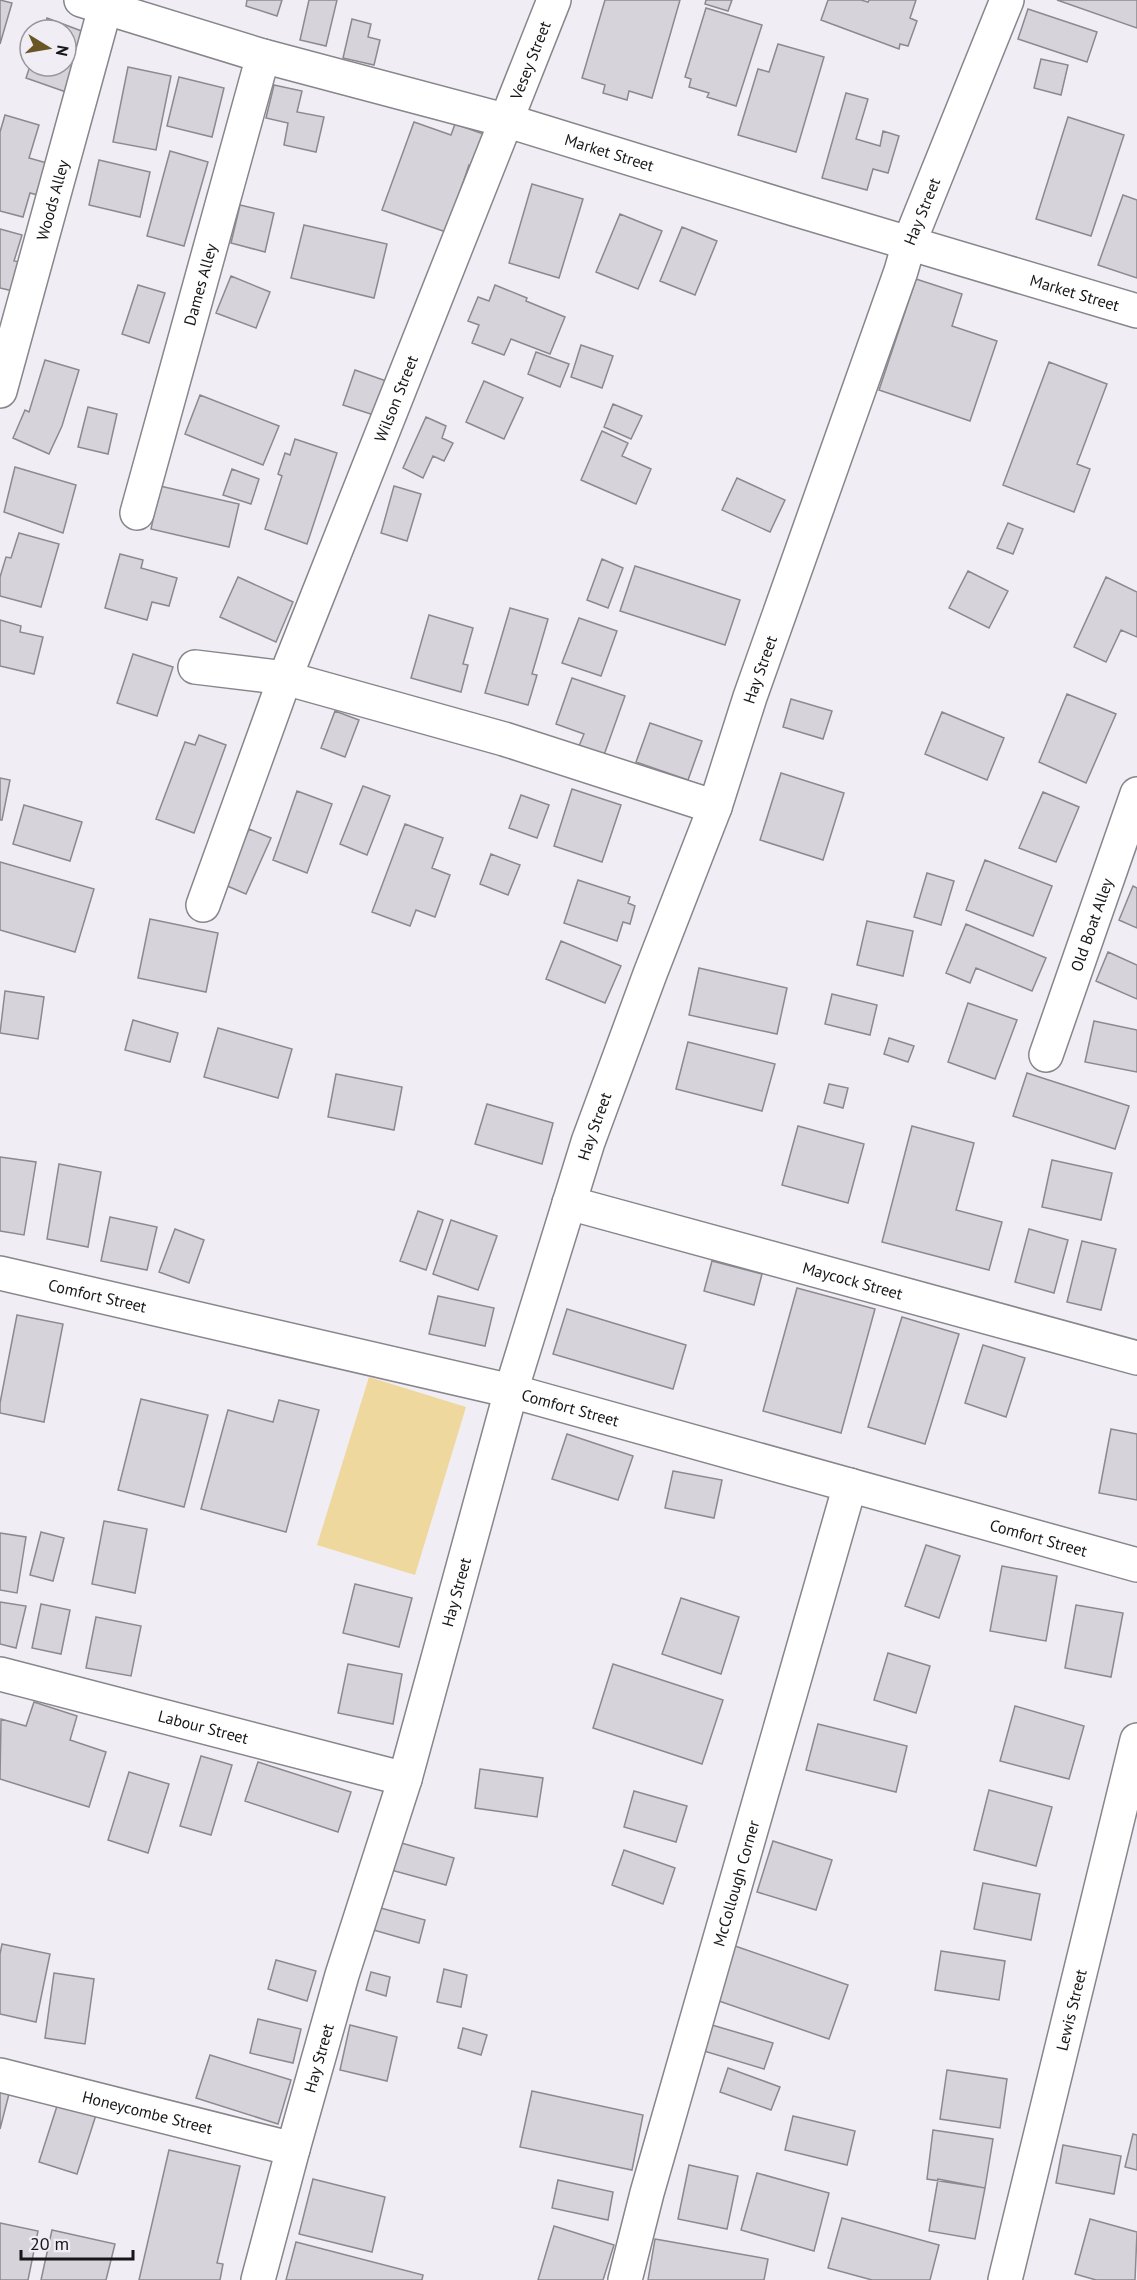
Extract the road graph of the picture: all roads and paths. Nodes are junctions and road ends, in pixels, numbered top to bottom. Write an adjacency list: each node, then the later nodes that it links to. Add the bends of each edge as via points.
1 (554, 0): 5 (street, Vesey Street)
2 (1007, 0): 6 (street, Hay Street)
3 (93, 4): 4 (street, Market Street); 8 (street, Woods Alley)
4 (262, 56): 5 (street, Market Street); 9 (street, Dames Alley)
5 (508, 121): 6 (street, Market Street); 11 (street, Wilson Street)
6 (909, 243): 7 (street, Market Street); 13 (street, Hay Street)
7 (1137, 311)
8 (0, 391)
9 (137, 513)
10 (195, 667): 11 (street)
11 (285, 678): 13 (street, via 504,739); 14 (street, Wilson Street)
12 (1137, 794): 15 (street, Old Boat Alley)
13 (715, 807): 16 (street, Hay Street, via 621,1052)
14 (203, 905)
15 (1046, 1055)
16 (569, 1203): 18 (street, Maycock Street); 19 (street, Hay Street)
17 (0, 1273): 19 (street, Comfort Street)
18 (1137, 1358)
19 (512, 1391): 20 (street, Comfort Street); 24 (street, Hay Street)
20 (850, 1485): 21 (street, Comfort Street); 28 (street, McCollough Corner)
21 (1137, 1565)
22 (0, 1674): 24 (street, Labour Street)
23 (1137, 1740): 29 (street, Lewis Street)
24 (405, 1779): 26 (street, Hay Street, via 342,1975)
25 (0, 2075): 26 (street, Honeycombe Street)
26 (292, 2149): 27 (street, Hay Street)
27 (258, 2280)
28 (625, 2280)
29 (1005, 2280)

